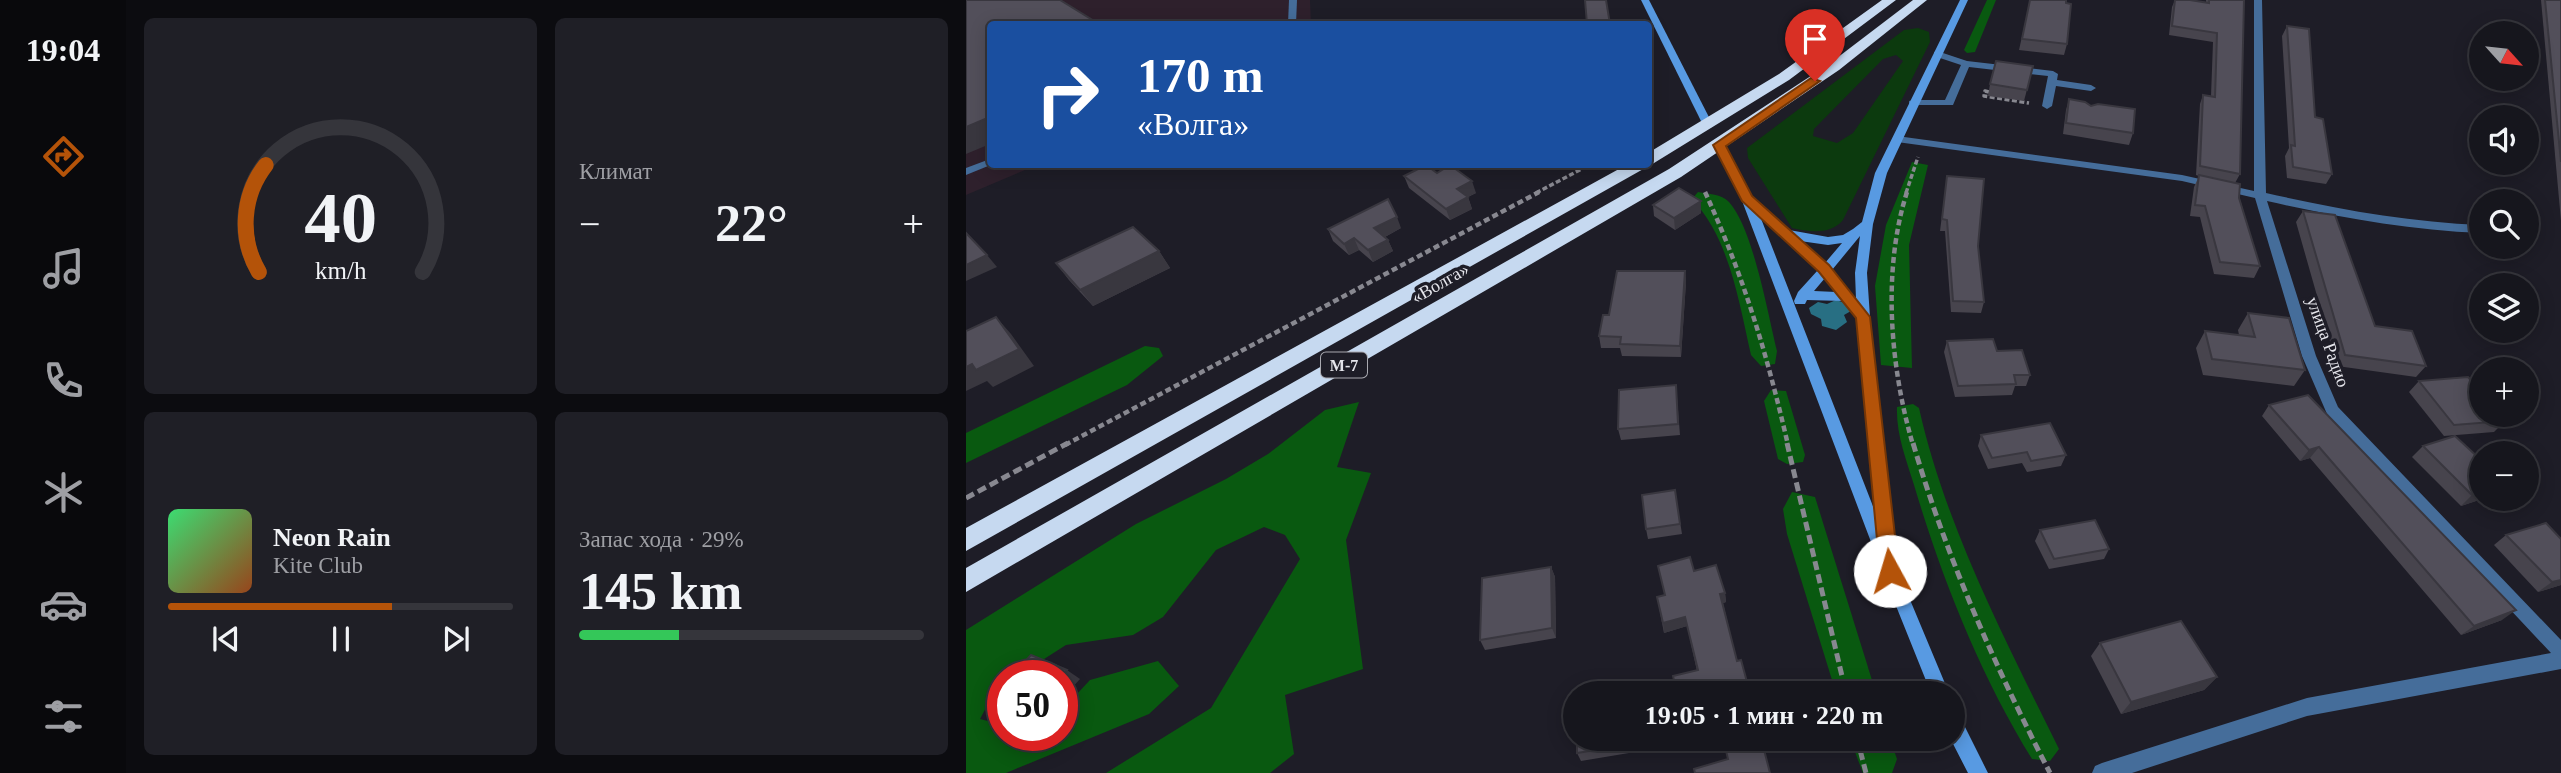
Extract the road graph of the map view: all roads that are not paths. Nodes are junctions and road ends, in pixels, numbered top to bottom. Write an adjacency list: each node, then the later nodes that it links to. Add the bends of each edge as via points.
1 (1293, 0): 7 (street)
2 (1645, 0): 14 (main road)
3 (1890, 0): 14 (highway)
4 (1921, 0): 16 (highway, «Волга» / М-7, via 1834,67)
5 (1964, 0): 8 (main road)
6 (2258, 0): 21 (street, улица Радио)
7 (1292, 21)
8 (1937, 54): 9 (street); 12 (main road)
9 (1966, 64): 10 (street, via 2053,74); 12 (street, via 1949,103)
10 (2051, 82): 11 (street, via 2091,83); 13 (street)
11 (2090, 100)
12 (1913, 103): 15 (main road)
13 (2047, 106)
14 (1708, 125): 17 (highway)
15 (1896, 139): 21 (street, via 2182,178); 23 (main road)
16 (1719, 145): 22 (main road); 34 (highway, «Волга» / М-7)
17 (1652, 158)
18 (987, 163): 20 (street)
19 (1634, 168): 32 (highway, «Волга» / М-7)
20 (966, 172)
21 (2260, 196): 24 (street, via 2346,215); 35 (street, улица Радио, via 2309,355 2332,410)
22 (1747, 198): 25 (main road); 30 (main road)
23 (1867, 224): 26 (main road); 31 (main road, via 1861,273)
24 (2469, 228)
25 (1781, 232): 26 (main road, via 1821,242); 27 (main road)
26 (1853, 238): 27 (main road)
27 (1824, 269): 28 (main road); 29 (main road)
28 (1803, 295): 29 (main road); 30 (main road)
29 (1848, 298): 31 (main road)
30 (1792, 316): 33 (main road)
31 (1863, 317): 33 (main road)
32 (966, 540)
33 (1890, 571): 37 (main road)
34 (966, 581)
35 (2561, 652)
36 (2561, 660): 40 (street, via 2306,708)
37 (1935, 681)
38 (1965, 748): 39 (main road)
39 (1978, 773)
40 (2102, 773)

